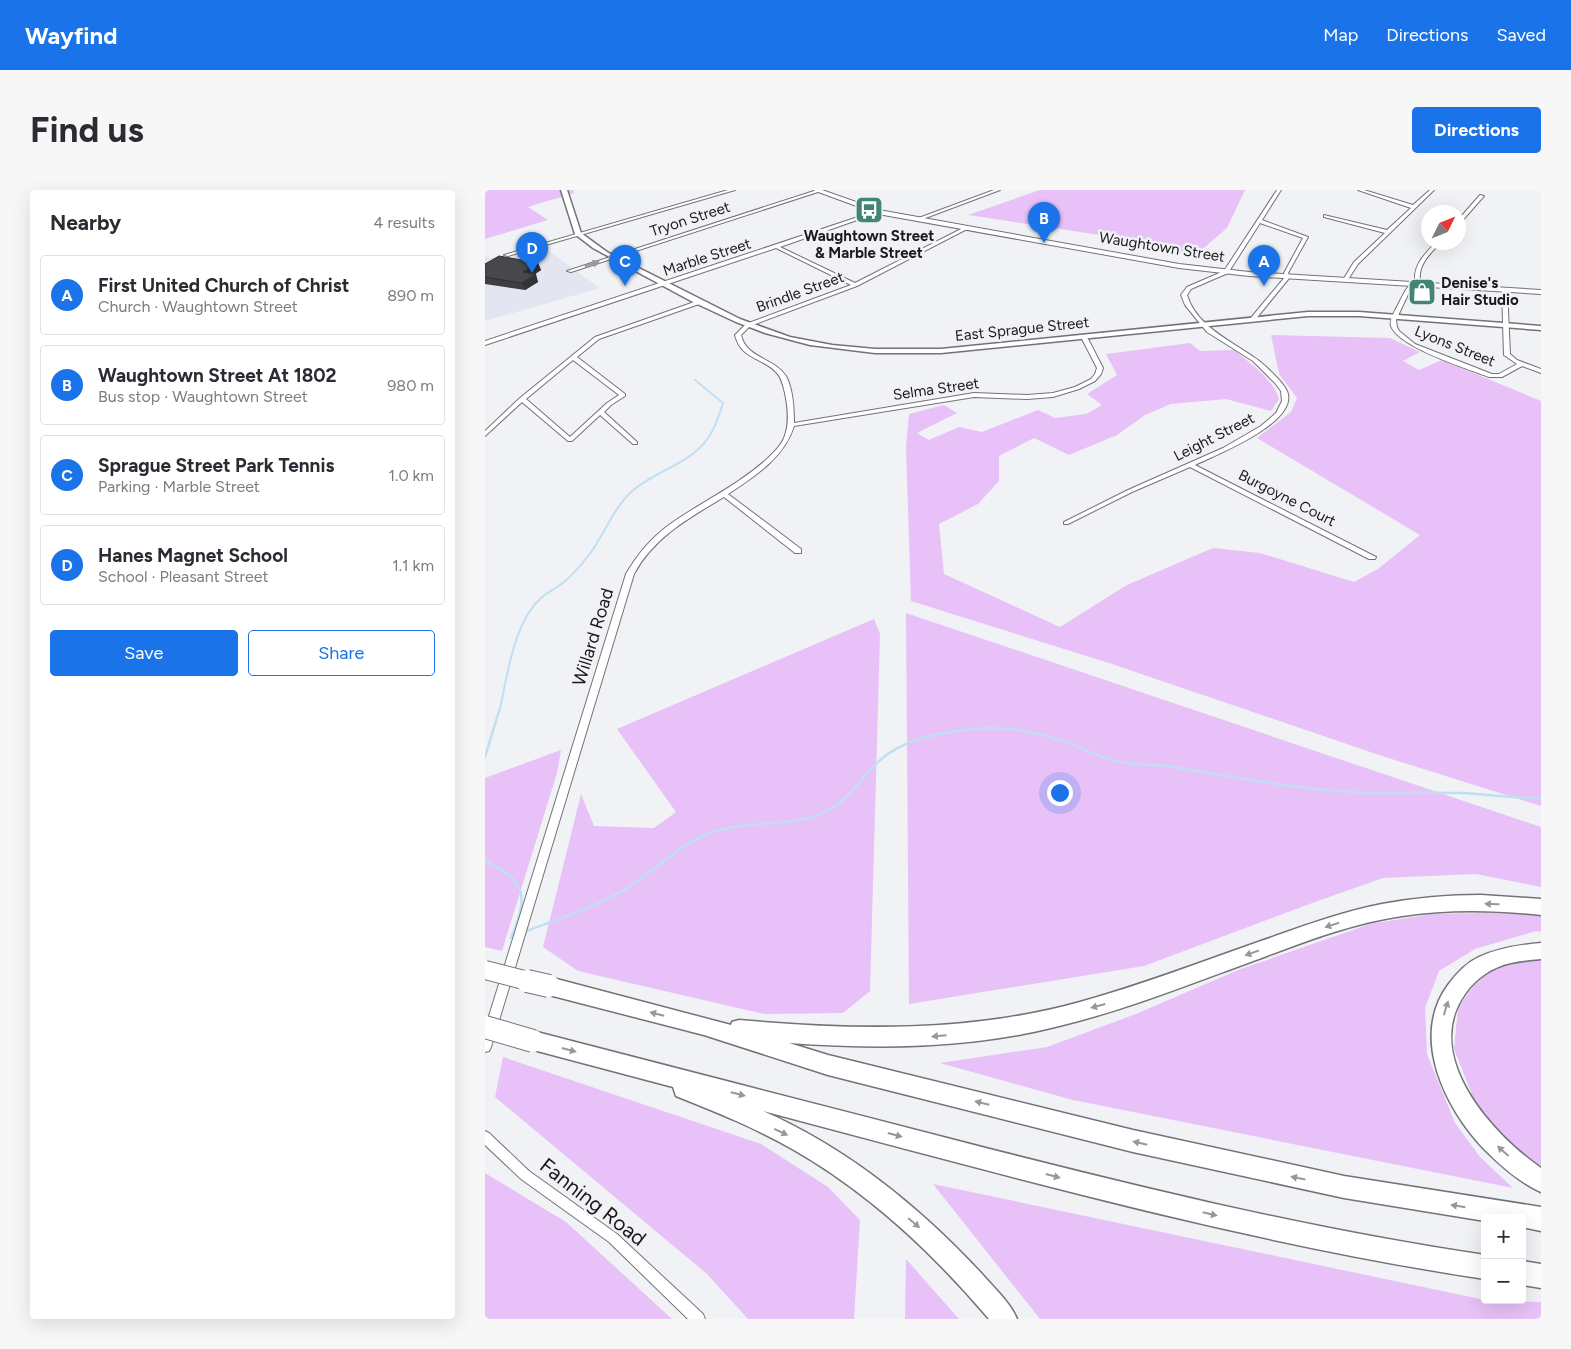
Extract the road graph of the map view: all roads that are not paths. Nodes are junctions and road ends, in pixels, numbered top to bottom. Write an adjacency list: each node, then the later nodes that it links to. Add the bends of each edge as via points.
1 (564, 190): 17 (street)
2 (733, 190): 17 (street)
3 (817, 190): 10 (main road, Waughtown Street); 21 (street, Tryon Street)
4 (998, 190): 13 (street)
5 (1279, 190): 14 (street)
6 (1360, 190): 9 (street)
7 (1431, 190): 9 (street)
8 (1482, 196): 11 (street)
9 (1414, 207): 16 (street)
10 (879, 212): 13 (main road, Waughtown Street); 18 (street, Marble Street)
11 (1466, 213)
12 (1326, 216): 16 (street)
13 (918, 219): 15 (main road, Waughtown Street)
14 (1259, 221): 23 (street); 24 (street, via 1306,237 1286,273)
15 (967, 228): 23 (main road, Waughtown Street); 28 (street, Brindle Street)
16 (1388, 232): 25 (street, via 1356,262)
17 (578, 234): 20 (street); 21 (street, East Sprague Street)
18 (777, 247): 26 (street, Marble Street); 28 (street)
19 (1432, 250): 27 (street, Lyons Street, via 1420,263 1418,281)
20 (506, 255)
21 (615, 257): 22 (street, Tryon Street, one-way to 21); 26 (street, East Sprague Street)
22 (569, 271)
23 (1226, 272): 24 (main road, Waughtown Street); 34 (street, Leight Street, via 1189,288 1184,295)
24 (1288, 277): 25 (main road, Waughtown Street); 33 (street)
25 (1345, 280): 27 (main road, Waughtown Street)
26 (665, 284): 31 (street, East Sprague Street); 39 (street, Marble Street)
27 (1413, 284): 29 (main road, Waughtown Street); 32 (street, Lyons Street)
28 (855, 285): 35 (street, Brindle Street)
29 (1505, 290): 30 (main road, Waughtown Street); 36 (street)
30 (1541, 292)
31 (700, 302): 35 (street, East Sprague Street); 40 (street, via 597,338)
32 (1395, 316): 33 (street, East Sprague Street, via 1330,313); 36 (street, East Sprague Street); 41 (street, Lyons Street, via 1394,328 1408,342 1482,373 1500,376)
33 (1253, 319): 34 (street, East Sprague Street)
34 (1203, 324): 38 (street, East Sprague Street); 48 (street, Leight Street, via 1255,360 1284,391 1285,401 1279,414 1263,427 1225,449)
35 (748, 325): 38 (street, East Sprague Street, via 809,343 894,352 949,351); 45 (street, via 738,335 739,343 784,378)
36 (1507, 325): 37 (street, East Sprague Street); 41 (street, via 1507,356)
37 (1541, 328)
38 (1084, 337): 45 (street, Selma Street, via 1100,368 1093,380 1068,392 1034,397 974,395)
39 (485, 343)
40 (573, 357): 43 (street); 44 (street, via 623,395)
41 (1521, 364): 42 (street)
42 (1541, 371)
43 (522, 399): 44 (street, via 570,440); 46 (street)
44 (600, 412): 47 (street)
45 (791, 425): 49 (street, Willard Road, via 789,435 778,451)
46 (485, 434)
47 (635, 443)
48 (1189, 464): 50 (street, Leight Street); 52 (street, Burgoyne Court)
49 (725, 494): 51 (street); 58 (street, Willard Road, via 659,537 636,561 630,574)
50 (1066, 524)
51 (798, 550)
52 (1371, 557)
53 (1541, 907): 56 (highway, one-way to 56, via 1445,904 1381,912 1298,936 1117,1001 1004,1029 885,1039)
54 (1541, 951): 61 (highway, one-way to 54, via 1493,1142 1461,1100 1449,1076 1441,1036 1448,1001 1464,978 1505,954)
55 (485, 970): 56 (highway, one-way to 55, bridge)
56 (704, 1026): 62 (highway, one-way to 56, via 1344,1187 1170,1150 828,1065)
57 (485, 1027): 59 (highway, one-way to 59, bridge)
58 (485, 1047)
59 (606, 1060): 63 (highway, one-way to 63, via 1129,1196 1267,1227); 67 (highway, one-way to 67, via 745,1115 836,1163 883,1196 925,1232)
60 (485, 1137): 66 (street, Fanning Road, via 525,1175 613,1238)
61 (1541, 1181)
62 (1541, 1219)
63 (1481, 1266)
64 (1526, 1274): 65 (highway)
65 (1541, 1276)
66 (698, 1319)
67 (1005, 1319)

